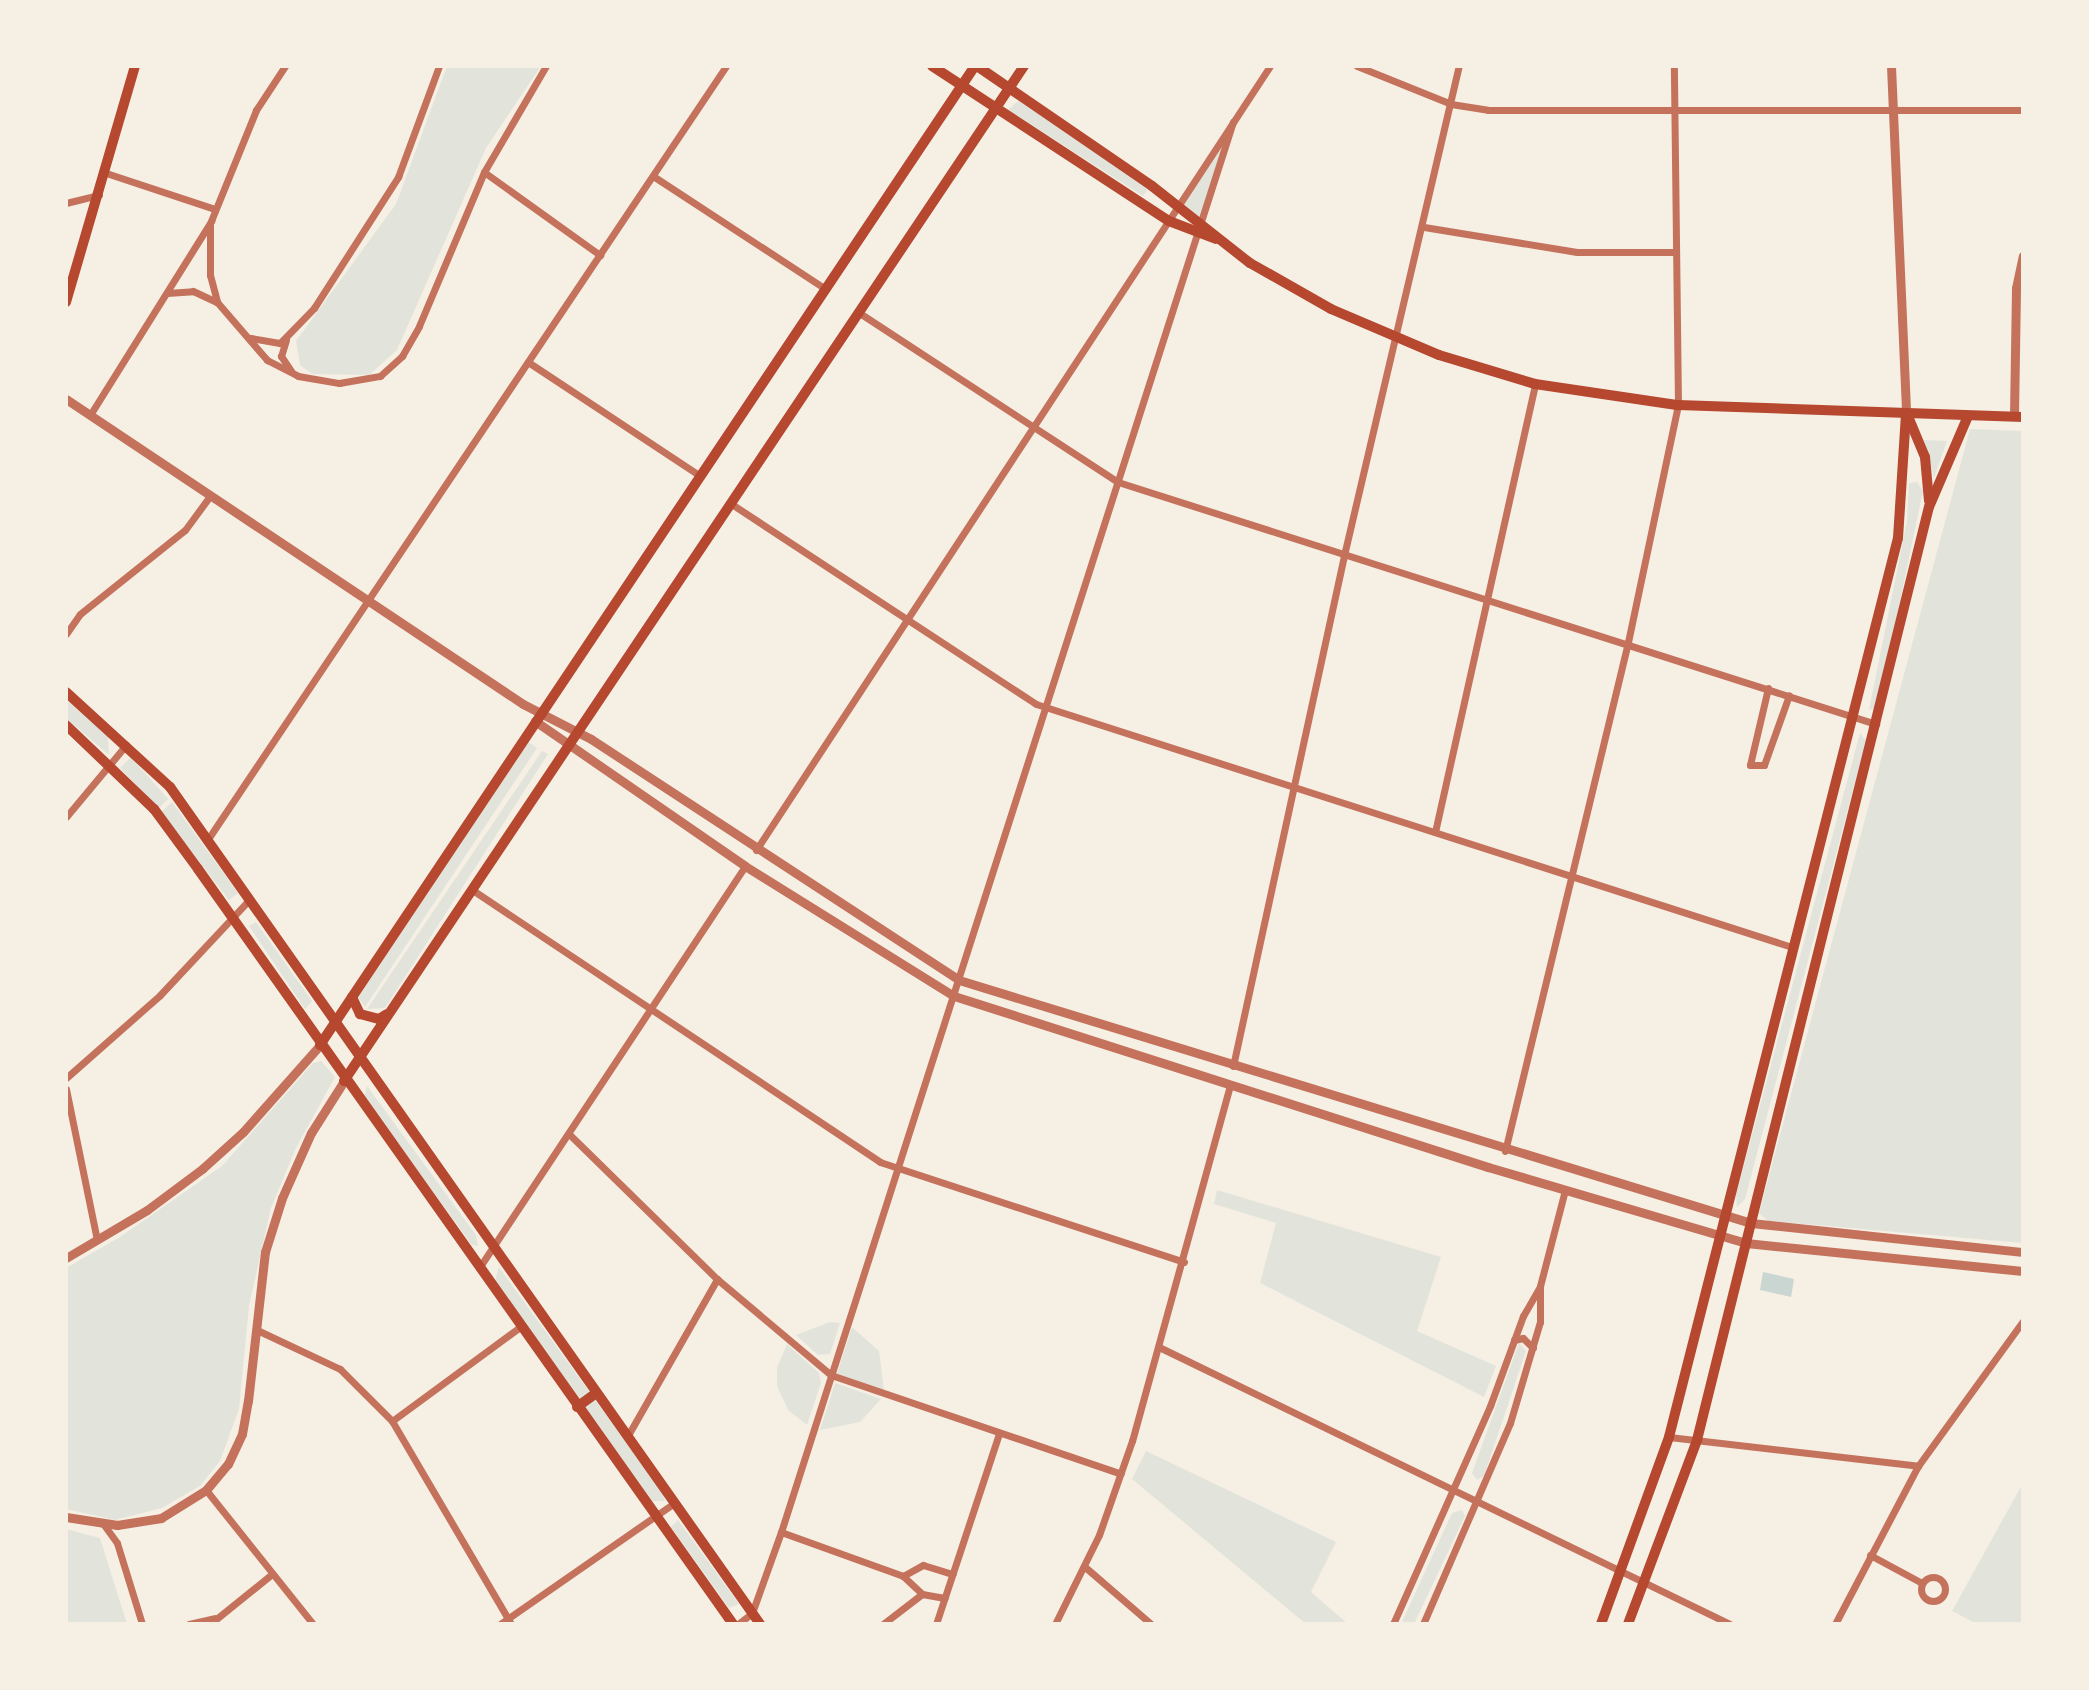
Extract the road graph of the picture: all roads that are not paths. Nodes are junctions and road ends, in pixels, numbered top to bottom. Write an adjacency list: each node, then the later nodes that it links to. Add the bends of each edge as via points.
1 (135, 66): 23 (main road)
2 (285, 66): 28 (street, via 256,110)
3 (439, 66): 42 (street, via 389,193)
4 (546, 66): 22 (street)
5 (726, 66): 24 (street)
6 (932, 66): 14 (main road)
7 (976, 66): 14 (main road); 15 (main road)
8 (1024, 66): 15 (main road)
9 (1270, 66): 21 (street)
10 (1357, 66): 16 (street)
11 (1459, 66): 16 (street)
12 (1674, 66): 18 (street)
13 (1891, 66): 20 (street)
14 (962, 87): 17 (main road); 36 (main road)
15 (1009, 87): 17 (main road); 27 (main road)
16 (1451, 104): 18 (street, via 1488,110); 31 (street)
17 (995, 108): 30 (main road); 40 (main road)
18 (1675, 108): 20 (street); 33 (street)
19 (2023, 110): 20 (street)
20 (1891, 111): 49 (street)
21 (1233, 122): 27 (street); 32 (street)
22 (484, 172): 34 (street); 45 (street, via 419,326 390,368 355,382)
23 (106, 173): 25 (main road); 28 (street)
24 (653, 176): 34 (street); 36 (street)
25 (100, 195): 26 (street); 38 (main road)
26 (66, 203)
27 (1179, 205): 30 (street); 32 (main road)
28 (215, 209): 29 (street)
29 (211, 221): 37 (street); 39 (street, via 208,248)
30 (1169, 221): 32 (main road); 53 (street)
31 (1424, 227): 33 (street, via 1577,252); 43 (street)
32 (1201, 230): 43 (main road, via 1277,278); 56 (street)
33 (1675, 252): 48 (street)
34 (600, 255): 44 (street)
35 (2023, 256): 52 (street, via 2016,288)
36 (826, 289): 54 (main road)
37 (167, 293): 39 (street, via 193,291); 50 (street)
38 (66, 302)
39 (217, 302): 41 (street)
40 (858, 312): 53 (street); 59 (main road)
41 (243, 333): 42 (street, via 263,344); 45 (street, via 267,360)
42 (288, 339): 45 (street, via 282,359)
43 (1393, 339): 46 (main road); 61 (street)
44 (528, 362): 54 (street); 63 (street)
45 (298, 376)
46 (1535, 384): 48 (main road); 62 (street)
47 (66, 399): 50 (street)
48 (1678, 405): 49 (main road); 66 (street)
49 (1906, 413): 51 (main road); 55 (main road); 57 (main road)
50 (90, 415): 58 (street)
51 (1968, 416): 52 (main road); 60 (main road)
52 (2018, 417)
53 (1032, 427): 56 (street); 64 (street)
54 (700, 476): 72 (main road)
55 (1929, 480): 57 (main road, via 1914,477); 60 (main road)
56 (1118, 482): 61 (street); 70 (street)
57 (1904, 488): 71 (main road, via 1898,538)
58 (210, 496): 63 (street); 65 (street, via 185,530 80,614)
59 (730, 503): 64 (street); 75 (main road)
60 (1929, 507): 73 (main road)
61 (1345, 551): 62 (street); 79 (street)
62 (1487, 599): 66 (street); 81 (street)
63 (368, 601): 72 (street); 82 (street)
64 (907, 619): 70 (street); 83 (street)
65 (66, 634)
66 (1628, 642): 67 (street); 85 (street)
67 (1768, 688): 69 (street); 69 (street, via 1750,765 1764,765)
68 (66, 692): 76 (main road)
69 (1789, 695): 71 (street)
70 (1046, 707): 79 (street); 90 (street)
71 (1851, 716): 73 (street); 89 (main road)
72 (538, 717): 75 (street); 77 (street); 92 (main road)
73 (1878, 724): 108 (main road)
74 (66, 725): 78 (main road)
75 (577, 732): 77 (main road); 83 (street)
76 (127, 744): 78 (street); 82 (main road, via 170,787)
77 (568, 746): 84 (street); 86 (main road)
78 (111, 765): 80 (street); 88 (main road, via 154,809)
79 (1294, 787): 81 (street); 98 (street)
80 (66, 817)
81 (1435, 832): 85 (street)
82 (208, 839): 87 (main road)
83 (756, 850): 90 (street)
84 (745, 866): 91 (street); 93 (street)
85 (1570, 875): 89 (street); 104 (street)
86 (471, 889): 93 (street); 94 (main road)
87 (249, 900): 88 (street); 95 (main road)
88 (232, 918): 96 (main road); 99 (street, via 160,995)
89 (1792, 947): 107 (main road)
90 (959, 980): 91 (street); 98 (street)
91 (954, 996): 101 (street); 105 (street)
92 (352, 997): 94 (main road, via 360,1014 379,1019); 95 (main road)
93 (651, 1009): 103 (street); 105 (street, via 880,1162)
94 (387, 1014): 97 (main road)
95 (336, 1021): 96 (main road); 97 (main road)
96 (320, 1045): 100 (main road); 110 (street, via 243,1132 202,1169)
97 (360, 1055): 100 (main road); 112 (main road)
98 (1233, 1068): 104 (street)
99 (66, 1078)
100 (344, 1081): 116 (main road); 122 (street, via 311,1133 282,1198 265,1252)
101 (1230, 1086): 106 (street); 115 (street)
102 (66, 1089): 110 (street)
103 (570, 1135): 112 (street); 118 (street)
104 (1505, 1151): 107 (street)
105 (896, 1167): 115 (street); 126 (street)
106 (1565, 1190): 109 (street); 119 (street)
107 (1726, 1216): 108 (street); 109 (main road)
108 (1751, 1223): 111 (main road); 113 (street)
109 (1721, 1236): 111 (street); 132 (main road)
110 (97, 1240): 114 (street)
111 (1746, 1243): 117 (street); 133 (main road)
112 (495, 1248): 116 (street); 127 (main road)
113 (2023, 1252)
114 (66, 1258)
115 (1184, 1262): 124 (street)
116 (478, 1269): 121 (main road)
117 (2023, 1271)
118 (717, 1279): 126 (street); 131 (street)
119 (1540, 1286): 123 (street); 125 (street)
120 (2023, 1321): 134 (street)
121 (520, 1327): 128 (main road); 129 (street)
122 (257, 1330): 129 (street, via 340,1369); 136 (street, via 242,1434 228,1464)
123 (1514, 1340): 125 (street, via 1528,1340); 137 (street)
124 (1161, 1348): 135 (street); 137 (street)
125 (1533, 1348): 139 (street)
126 (831, 1375): 130 (street); 144 (street)
127 (596, 1393): 128 (main road); 131 (main road)
128 (577, 1407): 140 (main road)
129 (392, 1421): 158 (street)
130 (999, 1434): 135 (street); 150 (street)
131 (627, 1437): 138 (main road)
132 (1669, 1437): 133 (street); 148 (main road)
133 (1697, 1440): 134 (street); 153 (main road)
134 (1918, 1466): 146 (street)
135 (1121, 1474): 147 (street)
136 (206, 1490): 143 (street, via 161,1518); 149 (street)
137 (1454, 1491): 139 (street); 169 (street)
138 (674, 1503): 140 (street); 156 (main road)
139 (1479, 1503): 148 (street); 170 (street)
140 (654, 1514): 158 (street); 163 (main road)
141 (66, 1517): 142 (street)
142 (104, 1525): 143 (street); 145 (street)
143 (117, 1525): 145 (street)
144 (781, 1532): 151 (street); 156 (street)
145 (117, 1543): 159 (street)
146 (1870, 1555): 152 (street); 174 (street)
147 (1085, 1567): 167 (street); 168 (street)
148 (1623, 1572): 153 (street); 171 (main road)
149 (272, 1574): 157 (street); 161 (street)
150 (953, 1574): 151 (street, via 923,1565); 155 (street)
151 (903, 1576): 154 (street)
152 (1922, 1583)
153 (1646, 1584): 172 (main road); 173 (street)
154 (922, 1594): 155 (street); 165 (street)
155 (945, 1598): 166 (street)
156 (752, 1613): 163 (street); 164 (main road)
157 (213, 1621): 160 (street)
158 (510, 1621): 162 (street)
159 (145, 1622)
160 (189, 1624)
161 (313, 1624)
162 (500, 1624)
163 (735, 1624)
164 (760, 1624)
165 (883, 1624)
166 (936, 1624)
167 (1055, 1624)
168 (1151, 1624)
169 (1393, 1624)
170 (1423, 1624)
171 (1601, 1624)
172 (1628, 1624)
173 (1730, 1624)
174 (1835, 1624)

